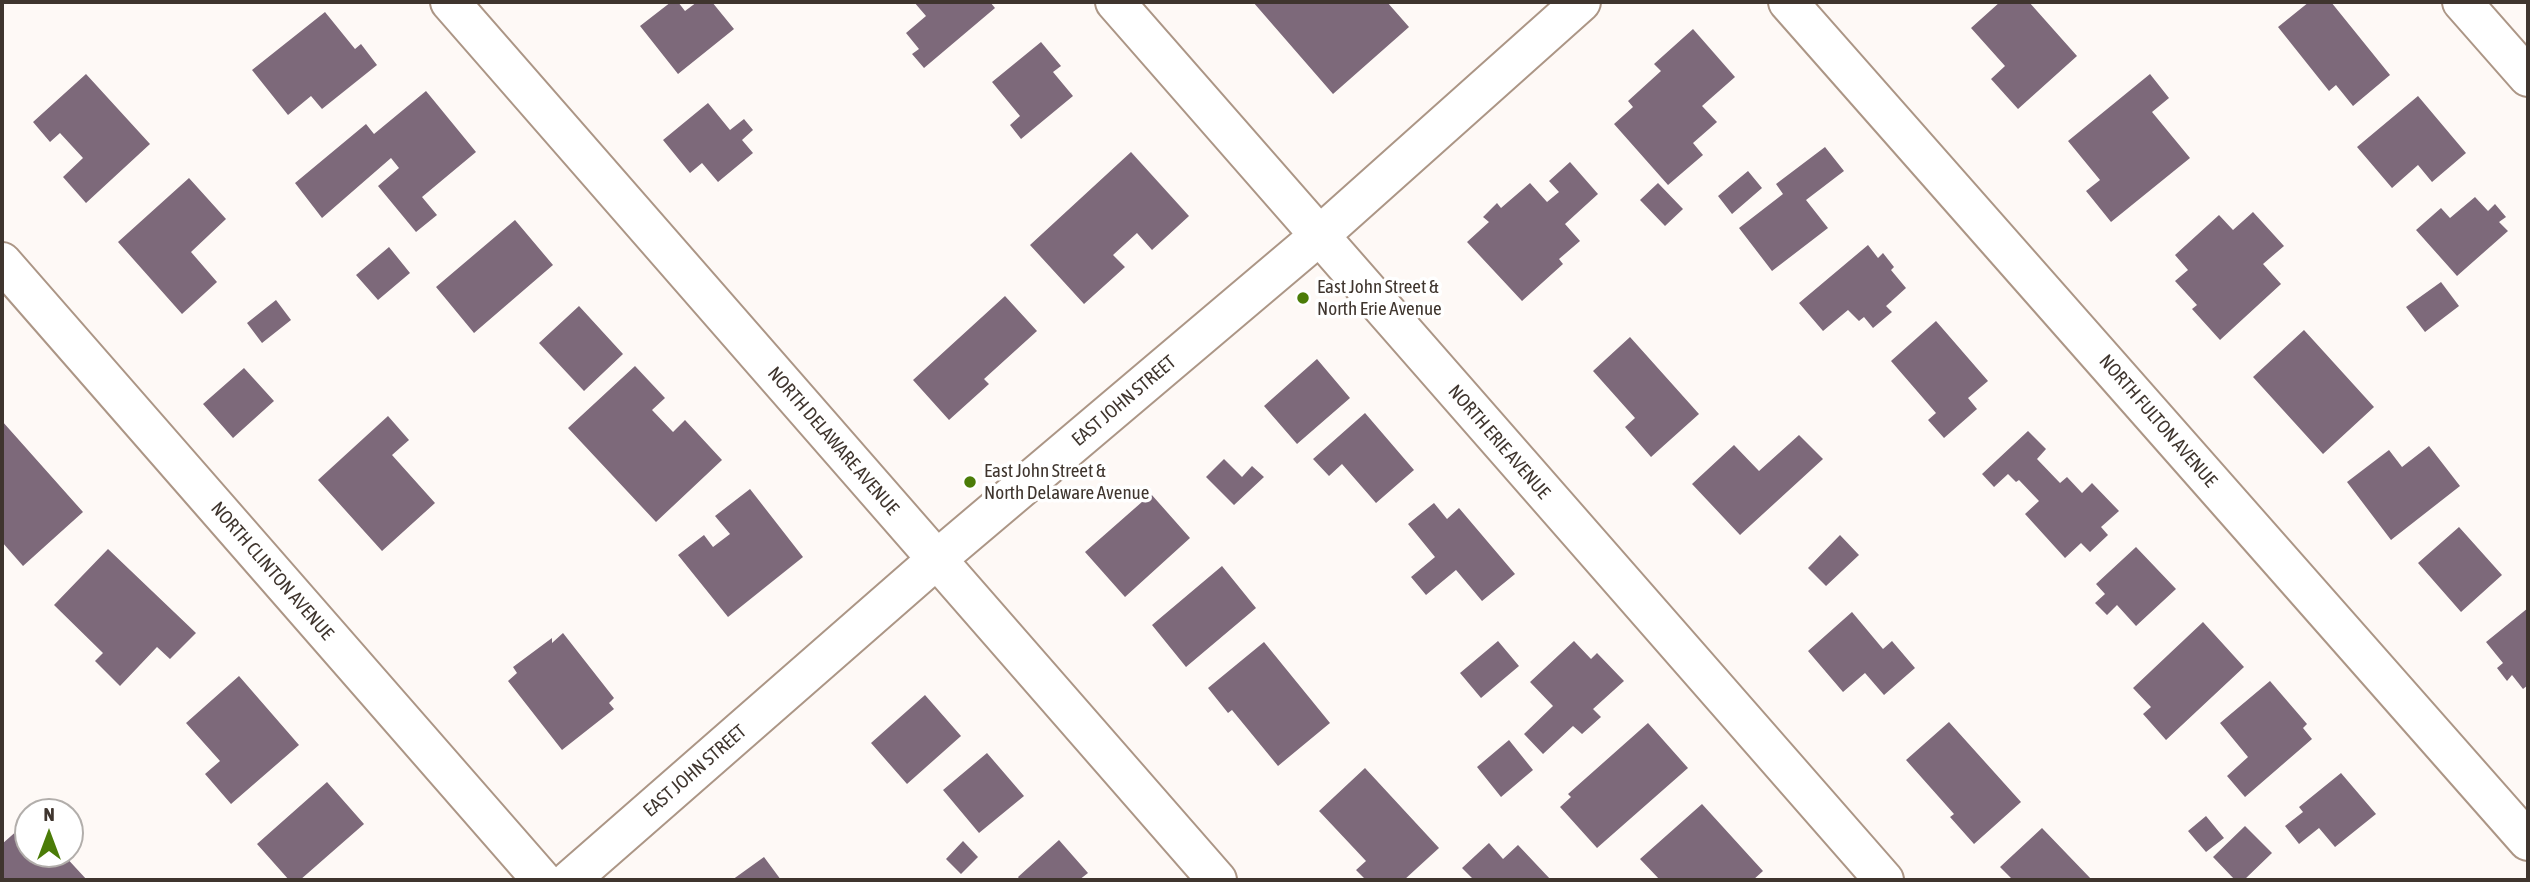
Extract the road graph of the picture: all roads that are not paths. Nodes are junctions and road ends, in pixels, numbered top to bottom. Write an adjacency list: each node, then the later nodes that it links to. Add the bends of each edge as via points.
1 (450, 2): 9 (street, NORTH DELAWARE AVENUE)
2 (1115, 2): 7 (street, NORTH ERIE AVENUE)
3 (1581, 2): 7 (street, EAST JOHN STREET)
4 (1788, 2): 10 (street, NORTH FULTON AVENUE)
5 (2462, 2): 6 (street)
6 (2528, 76)
7 (1319, 236): 9 (street, EAST JOHN STREET); 14 (street, NORTH ERIE AVENUE)
8 (2, 262): 11 (street, NORTH CLINTON AVENUE)
9 (936, 560): 12 (street, EAST JOHN STREET); 13 (street, NORTH DELAWARE AVENUE)
10 (2528, 841)
11 (541, 880)
12 (570, 880)
13 (1217, 880)
14 (1884, 880)

